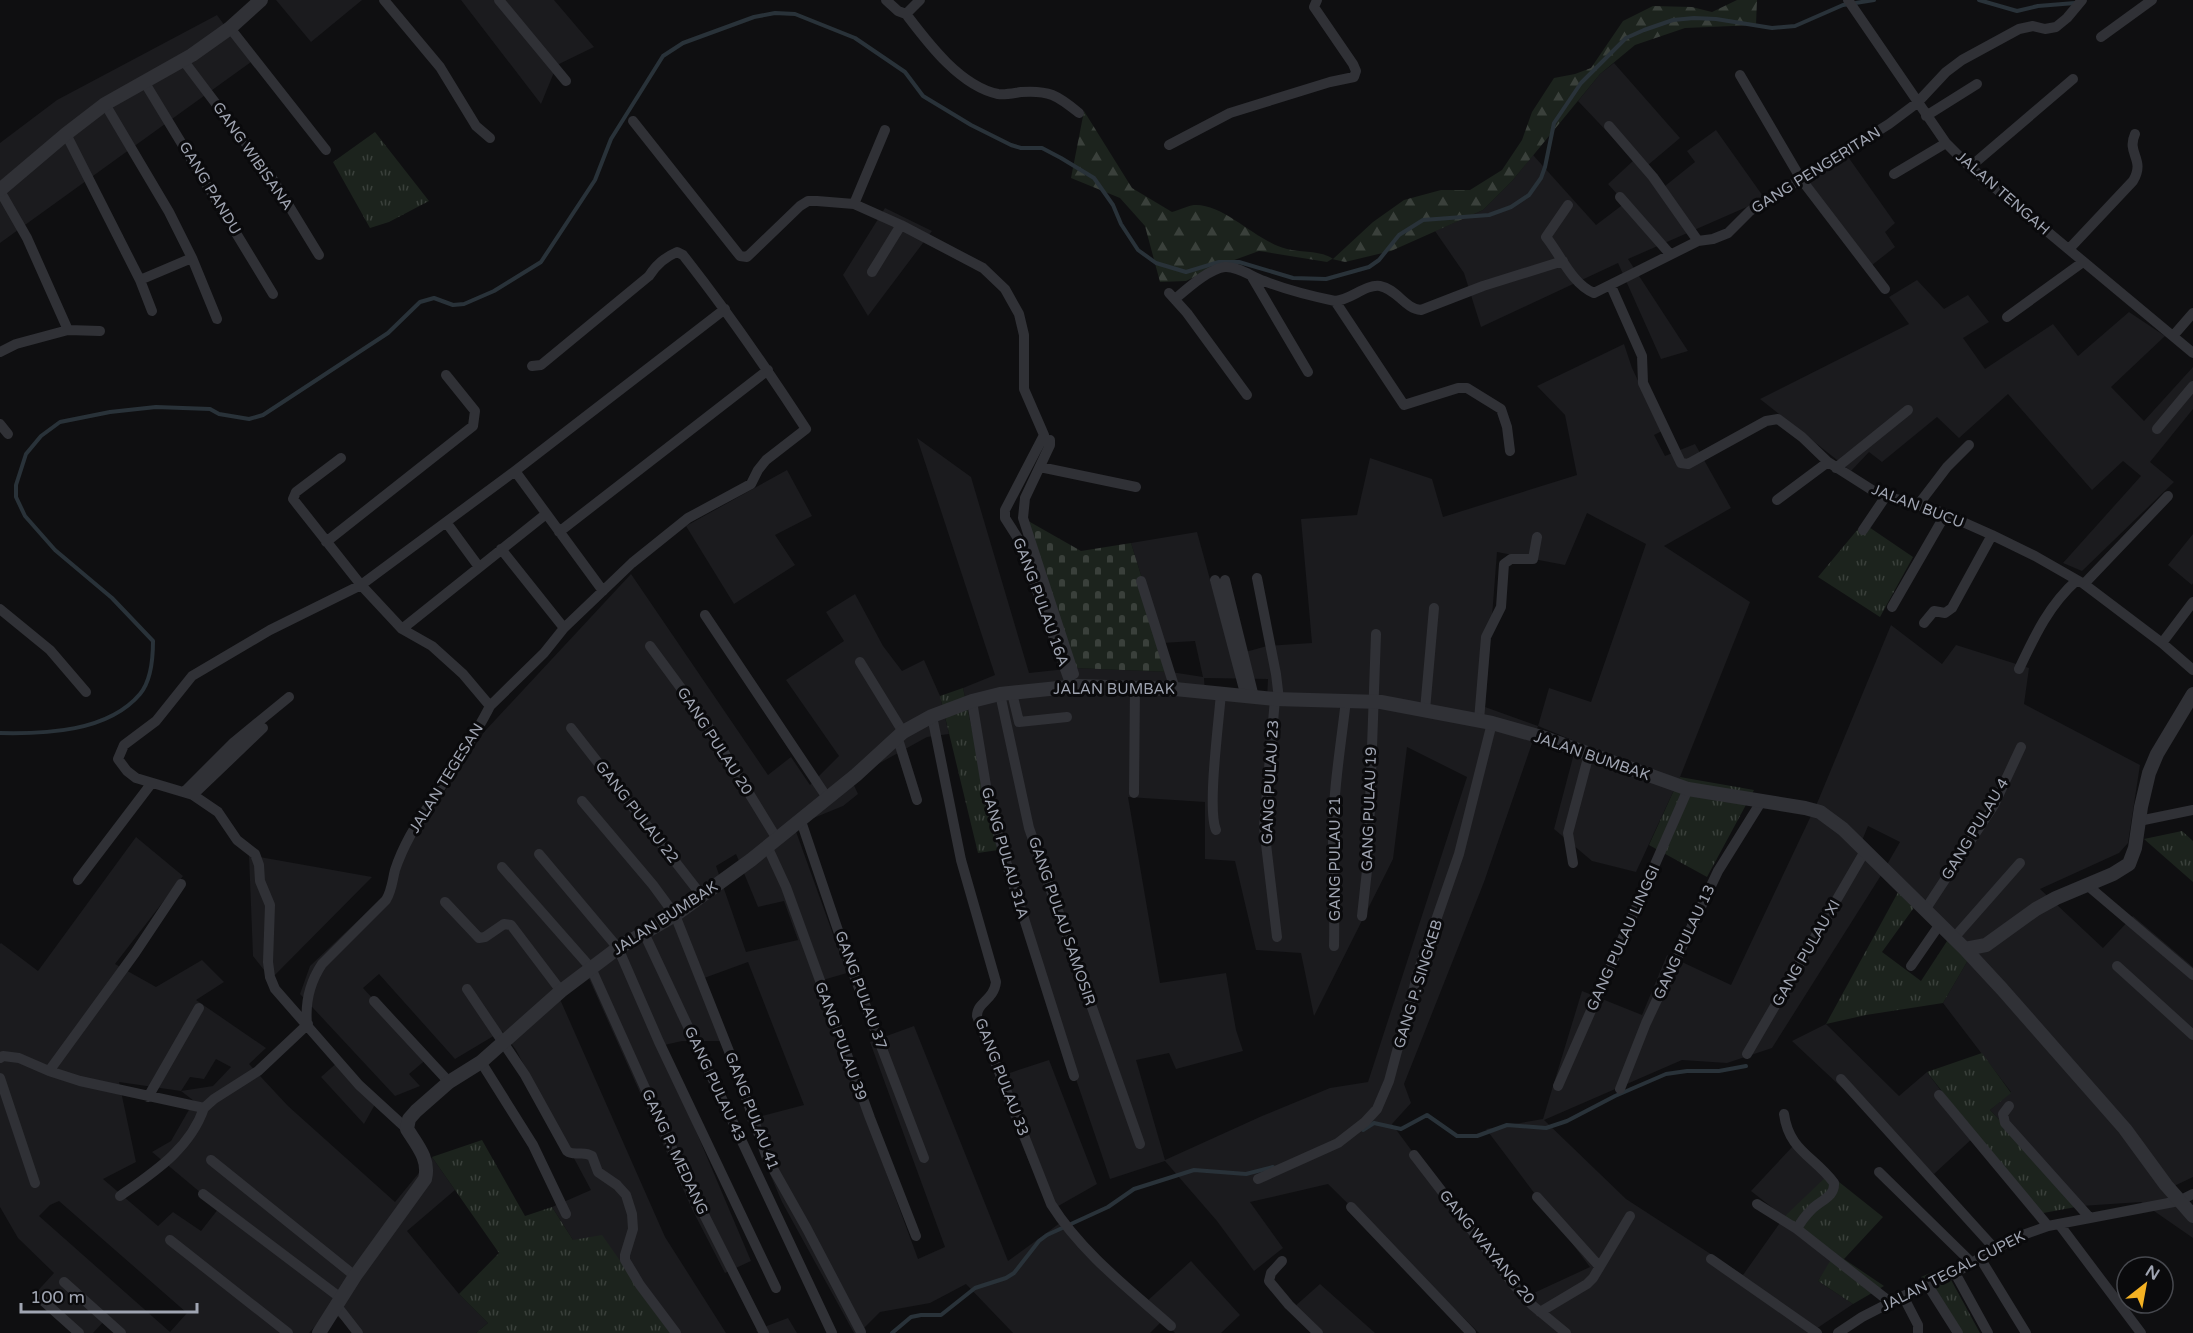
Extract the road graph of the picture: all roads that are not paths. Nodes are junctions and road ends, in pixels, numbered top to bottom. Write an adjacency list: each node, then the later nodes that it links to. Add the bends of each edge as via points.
1 (261, 0): 11 (street)
2 (384, 0): 28 (street, via 440,67 476,126)
3 (499, 0): 16 (street)
4 (886, 0): 10 (street)
5 (920, 0): 10 (street)
6 (1317, 0): 30 (street, via 1314,7 1353,64 1354,77 1230,113)
7 (1848, 0): 19 (street, JALAN TENGAH)
8 (2082, 0): 19 (street, GANG PENGERITAN, via 2056,27 2019,29 1962,60)
9 (2152, 0): 12 (street)
10 (906, 14): 21 (street, via 955,71 985,89 1000,94 1055,94)
11 (230, 28): 13 (street); 31 (street)
12 (2101, 37)
13 (183, 60): 17 (street); 43 (street, GANG WIBISANA, via 260,161)
14 (1740, 75): 34 (street)
15 (2073, 79): 32 (street)
16 (566, 81)
17 (145, 82): 20 (street); 52 (street, GANG PANDU)
18 (1977, 84): 22 (street)
19 (1917, 103): 22 (street, JALAN TENGAH); 34 (street, GANG PENGERITAN)
20 (105, 104): 26 (street); 44 (street)
21 (1079, 113)
22 (1926, 116): 29 (street, JALAN TENGAH)
23 (633, 121): 37 (street, via 740,256 747,256 808,201)
24 (1609, 126): 40 (street, via 1653,177)
25 (885, 130): 37 (street)
26 (66, 134): 35 (street); 49 (street)
27 (2135, 134): 41 (street, via 2132,146 2139,172)
28 (490, 138)
29 (1946, 143): 32 (street, JALAN TENGAH); 33 (street)
30 (1168, 145)
31 (326, 150)
32 (1970, 167): 41 (street, JALAN TENGAH)
33 (1894, 174)
34 (1801, 179): 40 (street, GANG PENGERITAN, via 1750,211 1728,233); 51 (street)
35 (0, 191): 59 (street, via 27,238)
36 (1620, 197): 42 (street)
37 (854, 204): 39 (street, GANG PULAU 16A)
38 (1568, 205): 45 (street, GANG PENGERITAN, via 1546,236)
39 (901, 225): 47 (street); 116 (street, GANG PULAU 16A, via 991,274 1019,314 1024,389 1044,435 1005,510 1005,518 1019,540)
40 (1698, 241): 42 (street, GANG PENGERITAN)
41 (2068, 249): 46 (street, JALAN TENGAH)
42 (1670, 254): 50 (street, GANG PENGERITAN)
43 (319, 255)
44 (192, 258): 49 (street); 58 (street)
45 (1563, 261): 50 (street, GANG PENGERITAN, via 1591,292); 53 (street, via 1421,310 1412,308 1382,286)
46 (2083, 262): 57 (street); 61 (street, JALAN TENGAH)
47 (872, 272)
48 (1252, 277): 53 (street); 66 (street); 69 (street, via 1234,268 1219,268 1172,296)
49 (140, 280): 55 (street)
50 (1611, 286): 78 (street, JALAN BUCU, via 1642,356 1643,383 1682,463 1688,464 1771,419 1786,424)
51 (1885, 289)
52 (273, 294)
53 (1335, 301): 76 (street, via 1404,405 1467,388 1501,409)
54 (725, 309): 64 (street, via 677,252 541,365); 65 (street); 80 (street)
55 (152, 312)
56 (2193, 313): 61 (street)
57 (2007, 318)
58 (218, 320)
59 (68, 330): 60 (street); 62 (street)
60 (100, 332)
61 (2174, 336): 63 (street, JALAN TENGAH)
62 (0, 352)
63 (2193, 353)
64 (532, 366)
65 (768, 370): 90 (street); 101 (street, via 806,429 766,460 751,484 688,518)
66 (1308, 372)
67 (446, 375): 93 (street, via 475,411 473,426)
68 (2193, 386): 72 (street)
69 (1247, 395)
70 (1908, 410): 78 (street)
71 (0, 424): 73 (street)
72 (2157, 429)
73 (8, 434)
74 (1050, 440): 79 (street)
75 (1969, 444): 85 (street)
76 (1510, 451)
77 (340, 458): 93 (street, JALAN TEGESAN, via 296,492 293,499)
78 (1832, 465): 82 (street, JALAN BUCU); 84 (street)
79 (1040, 467): 81 (street); 116 (street, via 1025,498 1023,518)
80 (515, 471): 86 (street); 88 (street)
81 (1136, 487)
82 (1886, 496): 85 (street, JALAN BUCU); 89 (street)
83 (2168, 496): 99 (street)
84 (1777, 500)
85 (1918, 505): 87 (street, JALAN BUCU)
86 (546, 514): 90 (street); 94 (street)
87 (1945, 515): 91 (street, JALAN BUCU); 103 (street)
88 (446, 522): 95 (street); 100 (street)
89 (1863, 530)
90 (560, 532): 101 (street)
91 (1992, 535): 99 (street, JALAN BUCU); 107 (street, via 1952,608 1945,613 1934,611)
92 (1537, 537): 133 (street, GANG P. SINGKEB, via 1533,560 1511,559 1504,564 1501,607 1486,637)
93 (326, 542): 100 (street, JALAN TEGESAN)
94 (501, 549): 95 (street); 108 (street)
95 (479, 567): 109 (street)
96 (1257, 578): 125 (street, GANG PULAU 23, via 1276,674)
97 (1220, 580): 124 (street)
98 (1141, 581): 118 (street)
99 (2080, 582): 111 (street, JALAN BUCU); 114 (street, via 2048,612)
100 (361, 585): 109 (street, JALAN TEGESAN); 139 (street, via 270,630 192,676 156,722 124,745 118,759 136,778)
101 (603, 591): 108 (street)
102 (2193, 602): 111 (street)
103 (1892, 607)
104 (1434, 608): 130 (street)
105 (0, 609): 119 (street, via 50,650)
106 (705, 615): 143 (street)
107 (1924, 623)
108 (564, 628): 129 (street)
109 (402, 629): 129 (street, JALAN TEGESAN, via 432,646)
110 (1376, 634): 128 (street, GANG PULAU 19)
111 (2162, 643): 115 (street, JALAN BUCU)
112 (650, 646): 151 (street, GANG PULAU 20, via 703,718)
113 (860, 662): 136 (street)
114 (2019, 669)
115 (2193, 670)
116 (1075, 686): 117 (street, JALAN BUMBAK); 120 (street, JALAN BUMBAK)
117 (1135, 687): 118 (street, JALAN BUMBAK); 142 (street)
118 (1175, 689): 121 (street, JALAN BUMBAK)
119 (86, 692)
120 (1006, 693): 126 (street, JALAN BUMBAK); 132 (street, via 1019,722); 199 (street, GANG PULAU SAMOSIR, via 1029,828)
121 (1221, 693): 124 (street, JALAN BUMBAK); 150 (street, via 1213,791)
122 (2193, 694): 149 (street, via 2157,754)
123 (289, 697): 141 (street, via 234,742)
124 (1250, 697): 125 (street, JALAN BUMBAK)
125 (1276, 699): 127 (street, JALAN BUMBAK); 167 (street, GANG PULAU 23, via 1264,827)
126 (972, 700): 131 (street, JALAN BUMBAK); 187 (street, GANG PULAU 31A, via 988,798)
127 (1346, 700): 128 (street, JALAN BUMBAK); 169 (street, GANG PULAU 21, via 1335,793)
128 (1373, 701): 130 (street, JALAN BUMBAK); 164 (street, GANG PULAU 19, via 1368,861)
129 (490, 706): 180 (street, JALAN TEGESAN, via 411,834 395,871 392,889 381,908 314,976 306,1012)
130 (1425, 710): 133 (street, JALAN BUMBAK)
131 (932, 716): 136 (street, JALAN BUMBAK); 236 (street, GANG PULAU 33, via 961,860 996,982 992,996 977,1016 1051,1204 1092,1256)
132 (1067, 717)
133 (1485, 721): 138 (street, JALAN BUMBAK); 204 (street, GANG P. SINGKEB, via 1459,854 1419,969 1389,1081 1377,1108 1338,1143)
134 (263, 728): 141 (street)
135 (572, 728): 160 (street, GANG PULAU 22)
136 (900, 734): 143 (street, JALAN BUMBAK); 144 (street)
137 (2021, 747): 162 (street, GANG PULAU 4, via 1994,805)
138 (1589, 753): 140 (street, JALAN BUMBAK); 154 (street, via 1568,833)
139 (151, 784): 141 (street); 157 (street)
140 (1688, 789): 146 (street, JALAN BUMBAK); 191 (street, GANG PULAU LINGGI)
141 (189, 793): 180 (street, via 218,812 237,840 258,860 260,881 270,905 270,977 282,999)
142 (1134, 793)
143 (828, 799): 148 (street, JALAN BUMBAK)
144 (917, 800)
145 (582, 801): 163 (street, GANG PULAU 41)
146 (1761, 802): 152 (street, JALAN BUMBAK, via 1820,812); 192 (street, GANG PULAU 13, via 1718,871 1646,1023)
147 (2193, 810): 149 (street)
148 (801, 821): 151 (street, JALAN BUMBAK); 201 (street, GANG PULAU 37, via 847,957)
149 (2139, 821): 159 (street, via 2129,864)
150 (1216, 830)
151 (772, 842): 160 (street, JALAN BUMBAK); 219 (street, GANG PULAU 39)
152 (1865, 851): 162 (street, JALAN BUMBAK); 183 (street, GANG PULAU XI)
153 (539, 854): 170 (street)
154 (1574, 863)
155 (2020, 863): 168 (street)
156 (502, 867): 174 (street, GANG P. MEDANG)
157 (78, 880)
158 (181, 884): 186 (street)
159 (2087, 885): 171 (street, via 2036,909 1986,945); 175 (street)
160 (702, 896): 163 (street, JALAN BUMBAK)
161 (445, 902): 177 (street, via 479,938 504,924 511,926)
162 (1925, 910): 165 (street, JALAN BUMBAK)
163 (675, 915): 166 (street, JALAN BUMBAK); 237 (street, GANG PULAU 41, via 738,1074 766,1158)
164 (1362, 916)
165 (1940, 924): 168 (street, JALAN BUMBAK); 172 (street)
166 (644, 933): 170 (street, JALAN BUMBAK); 245 (street, GANG PULAU 43)
167 (1278, 937)
168 (1953, 939): 171 (street, JALAN BUMBAK)
169 (1334, 946)
170 (618, 948): 174 (street, JALAN BUMBAK); 230 (street)
171 (1965, 949): 210 (street, via 2125,1128)
172 (1911, 966)
173 (2117, 966): 181 (street)
174 (591, 968): 177 (street, JALAN BUMBAK); 244 (street, GANG P. MEDANG, via 685,1177)
175 (2193, 975)
176 (467, 989): 182 (street)
177 (561, 991): 182 (street, JALAN BUMBAK)
178 (374, 1001): 190 (street)
179 (199, 1008): 194 (street)
180 (308, 1024): 196 (street, via 258,1071); 198 (street, via 359,1085)
181 (2193, 1035)
182 (504, 1042): 185 (street, JALAN BUMBAK); 243 (street, via 567,1151 592,1156 598,1172 626,1195 633,1229 626,1260)
183 (1747, 1054)
184 (0, 1058): 186 (street, via 19,1058)
185 (481, 1062): 190 (street, JALAN BUMBAK); 213 (street, via 533,1145)
186 (48, 1071): 194 (street)
187 (1074, 1076)
188 (0, 1078): 205 (street)
189 (1841, 1079): 221 (street)
190 (449, 1082): 198 (street, JALAN BUMBAK, via 411,1115)
191 (1558, 1086)
192 (1620, 1089)
193 (1939, 1095): 217 (street)
194 (148, 1097): 196 (street)
195 (2009, 1106): 216 (street, via 2003,1114 2005,1123)
196 (204, 1108): 208 (street, via 175,1155)
197 (1784, 1114): 218 (street, via 1792,1140 1834,1182 1831,1195 1814,1207)
198 (406, 1129): 227 (street, via 424,1156 426,1179)
199 (1140, 1144)
200 (1414, 1155): 235 (street, GANG WAYANG 20, via 1485,1249)
201 (924, 1158)
202 (211, 1160): 227 (street)
203 (1879, 1172): 223 (street)
204 (1258, 1179)
205 (35, 1183)
206 (203, 1194): 234 (street)
207 (2193, 1194): 210 (street, JALAN TEGAL CUPEK)
208 (120, 1196)
209 (1537, 1197): 225 (street)
210 (2179, 1201): 215 (street); 216 (street, JALAN TEGAL CUPEK)
211 (1757, 1204): 218 (street)
212 (1351, 1208): 247 (street)
213 (566, 1214)
214 (1630, 1216): 225 (street)
215 (2193, 1216)
216 (2090, 1218): 217 (street, JALAN TEGAL CUPEK)
217 (2054, 1225): 221 (street, JALAN TEGAL CUPEK); 255 (street)
218 (1797, 1229): 233 (street)
219 (916, 1236)
220 (170, 1240): 240 (street)
221 (1995, 1249): 223 (street, JALAN TEGAL CUPEK)
222 (1710, 1259): 249 (street)
223 (1976, 1261): 226 (street, JALAN TEGAL CUPEK); 254 (street)
224 (1282, 1262): 246 (street, via 1269,1281)
225 (1599, 1266): 235 (street, via 1587,1284)
226 (1955, 1274): 229 (street, JALAN TEGAL CUPEK); 253 (street)
227 (355, 1276): 234 (street)
228 (64, 1282): 239 (street)
229 (1927, 1284): 231 (street, JALAN TEGAL CUPEK); 252 (street)
230 (776, 1288)
231 (1903, 1296): 233 (street, JALAN TEGAL CUPEK); 251 (street, via 1918,1325)
232 (41, 1299): 238 (street)
233 (1890, 1302): 250 (street, JALAN TEGAL CUPEK)
234 (340, 1303): 241 (street); 242 (street)
235 (1540, 1312): 248 (street, GANG WAYANG 20)
236 (1171, 1326)
237 (861, 1332)
238 (79, 1333)
239 (121, 1333)
240 (288, 1333)
241 (319, 1333)
242 (358, 1333)
243 (676, 1333)
244 (764, 1333)
245 (832, 1333)
246 (1318, 1333)
247 (1471, 1333)
248 (1566, 1333)
249 (1817, 1333)
250 (1838, 1333)
251 (1918, 1333)
252 (1958, 1333)
253 (1988, 1333)
254 (2025, 1333)
255 (2141, 1333)

